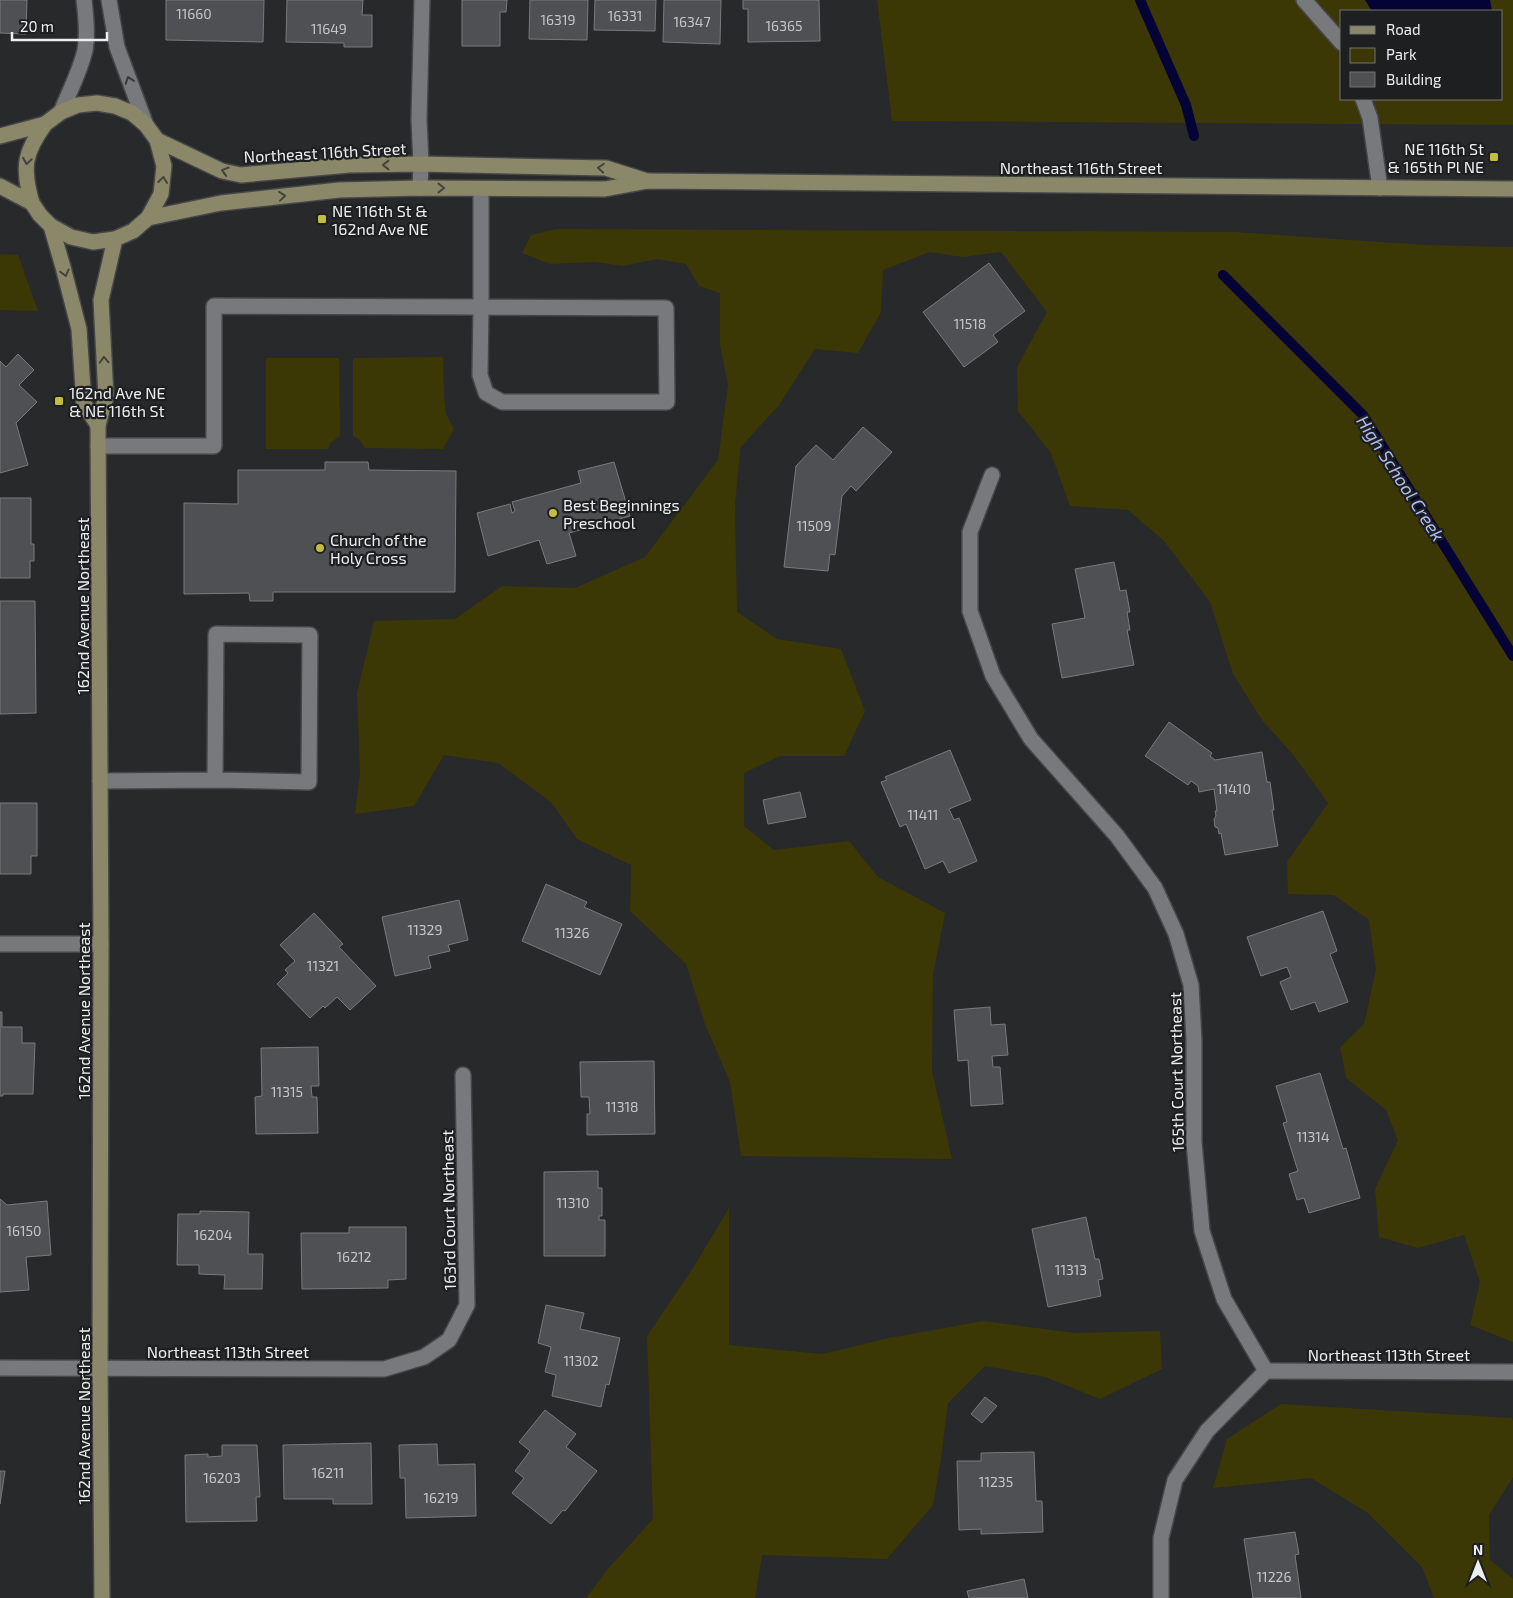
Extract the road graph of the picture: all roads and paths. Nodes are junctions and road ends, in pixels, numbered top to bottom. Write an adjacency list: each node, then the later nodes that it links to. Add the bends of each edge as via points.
1 (84, 0): 7 (street, via 85,49)
2 (109, 0): 9 (street, one-way to 2, via 117,47)
3 (422, 0): 12 (street)
4 (1304, 0): 5 (street)
5 (1340, 41)
6 (1363, 100): 16 (street, via 1370,118)
7 (61, 112): 8 (street, Northeast 116th Street); 9 (street, Northeast 116th Street, via 78,105 97,103 132,113)
8 (45, 124): 10 (street, Northeast 116th Street); 19 (street, one-way to 19, via 33,141 26,161 26,182)
9 (146, 126): 11 (street, Northeast 116th Street)
10 (0, 136)
11 (157, 140): 12 (street, Northeast 116th Street, one-way to 11, via 349,165 241,175 222,171); 20 (street, one-way to 11, via 161,194 164,166)
12 (421, 164): 13 (street, Northeast 116th Street, one-way to 12, via 606,168); 15 (street)
13 (648, 181): 16 (street, Northeast 116th Street); 17 (street, Northeast 116th Street, via 605,189)
14 (0, 186): 19 (street, Northeast 116th Street)
15 (420, 188): 17 (street, Northeast 116th Street, one-way to 17); 20 (street, Northeast 116th Street, one-way to 15, via 220,203 340,190)
16 (1380, 188): 18 (street, Northeast 116th Street)
17 (482, 189): 23 (street)
18 (1513, 189)
19 (32, 203): 21 (street, Northeast 116th Street)
20 (148, 218): 22 (street, Northeast 116th Street, via 133,231)
21 (51, 226): 22 (street, Northeast 116th Street, via 71,238 93,242); 24 (street, one-way to 24, via 78,329 84,404)
22 (116, 239): 24 (street, 162nd Avenue Northeast, one-way to 22, via 106,397 101,300)
23 (481, 307): 23 (street, via 480,375 486,393 502,402 668,402 666,308); 25 (street, via 214,306 214,446)
24 (98, 425): 25 (street, 162nd Avenue Northeast)
25 (98, 446): 28 (street, 162nd Avenue Northeast)
26 (992, 475): 35 (street, 165th Court Northeast, via 970,532 970,611 993,676 1031,739 1117,836 1155,888 1176,934 1192,985 1194,1142 1202,1231 1224,1299)
27 (215, 780): 27 (street, via 309,782 310,635 216,634); 28 (street)
28 (100, 781): 30 (street, 162nd Avenue Northeast)
29 (0, 944): 30 (street)
30 (101, 944): 34 (street, 162nd Avenue Northeast)
31 (463, 1075): 32 (street, 163rd Court Northeast, via 467,1304)
32 (449, 1340): 34 (street, Northeast 113th Street, via 424,1357 384,1369)
33 (0, 1368): 34 (street, Northeast 113th Street)
34 (100, 1369): 37 (street, 162nd Avenue Northeast)
35 (1266, 1371): 36 (street, Northeast 113th Street); 38 (street, via 1207,1431 1175,1480 1161,1538)
36 (1513, 1372)
37 (102, 1598)
38 (1161, 1598)

